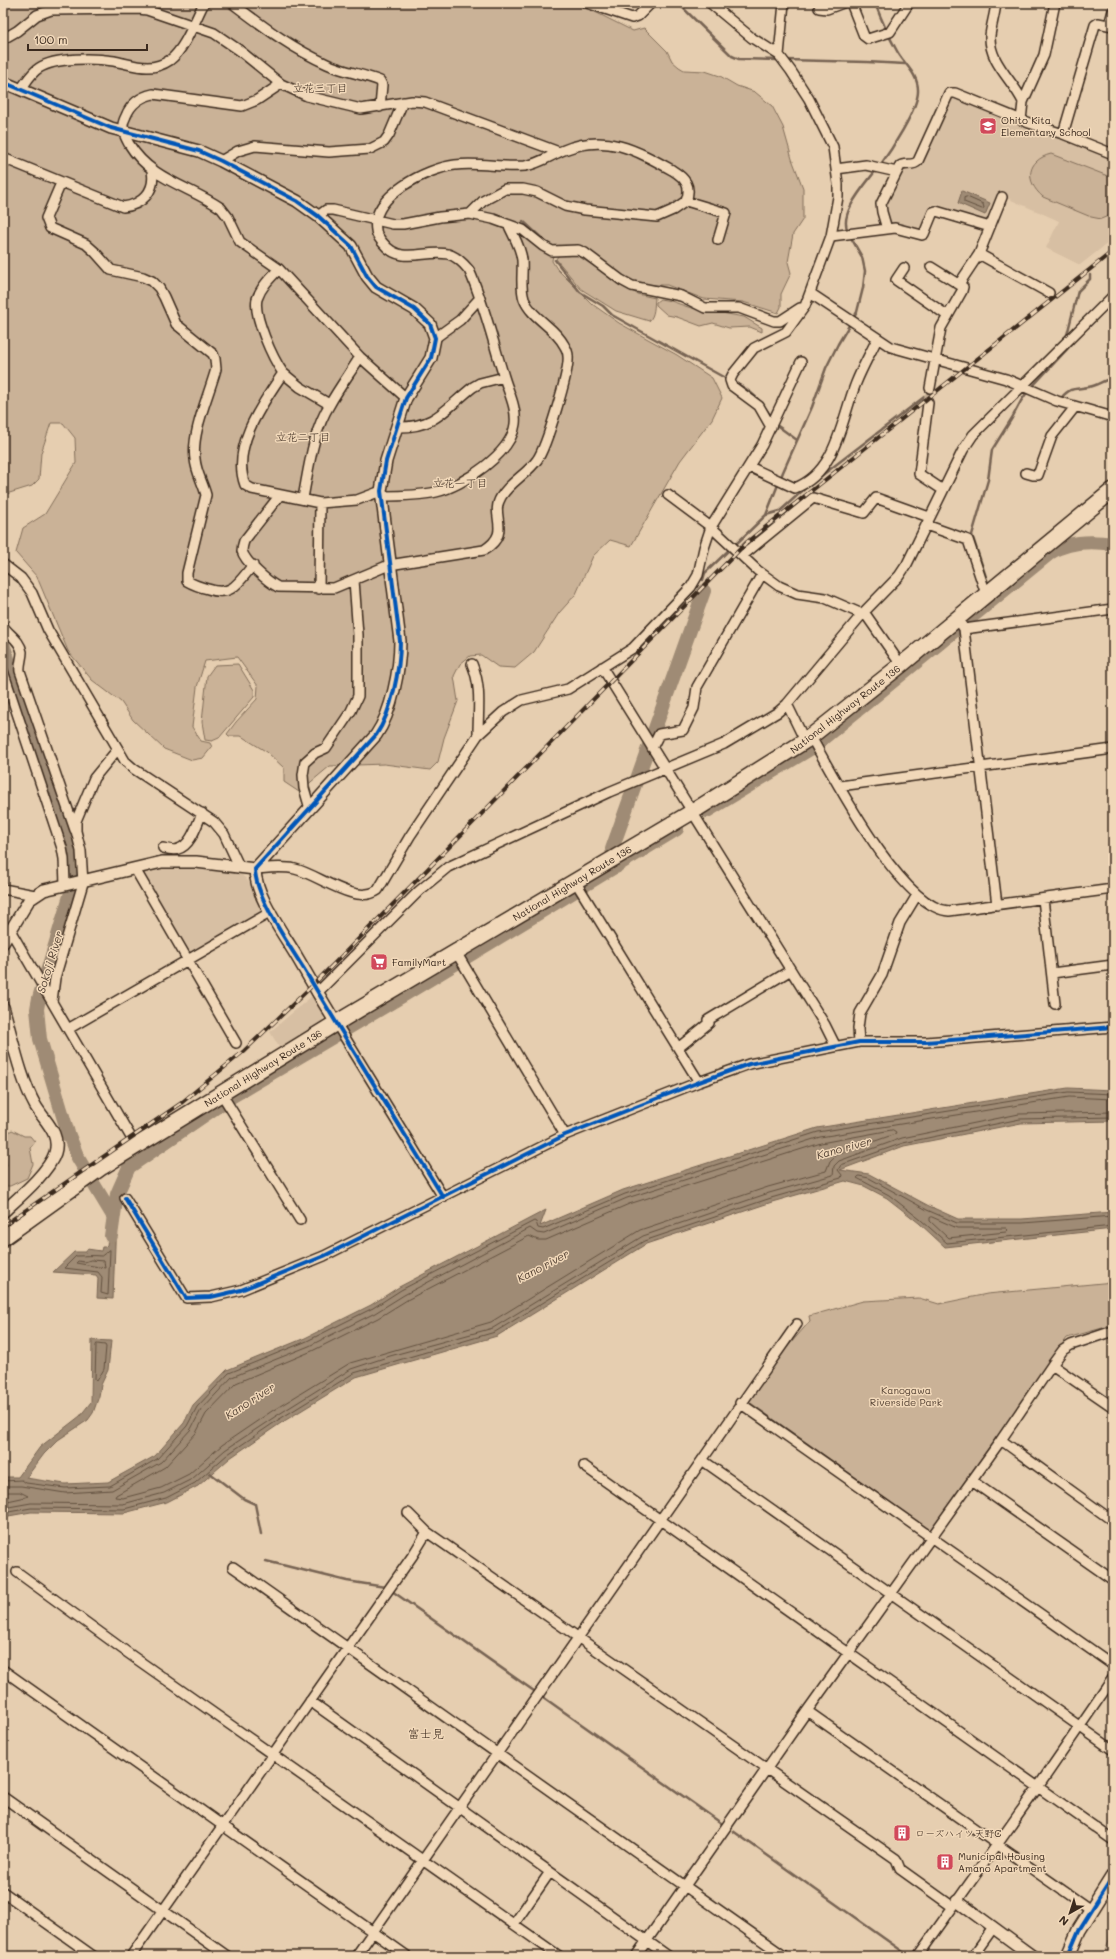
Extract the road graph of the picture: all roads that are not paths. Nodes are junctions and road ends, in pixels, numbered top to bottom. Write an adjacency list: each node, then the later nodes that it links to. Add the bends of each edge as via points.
1 (204, 3): 15 (street)
2 (232, 3): 23 (street, via 283,42 298,50 346,71 380,81)
3 (587, 3): 4 (street, via 632,18 638,16)
4 (651, 3)
5 (710, 3): 17 (street, via 752,38)
6 (784, 3): 17 (street)
7 (843, 3): 12 (street, via 827,9)
8 (851, 3): 9 (street, via 864,36 868,39 887,33)
9 (909, 3)
10 (996, 3): 22 (street, via 990,35 991,45 999,66)
11 (1055, 3): 22 (street, via 1044,55)
12 (819, 8)
13 (1113, 11): 14 (street)
14 (1111, 25): 26 (street, via 1095,25)
15 (192, 26): 16 (street, via 139,9 51,10 37,15 17,31); 19 (street, via 223,38); 20 (street, via 177,53 160,66 150,68 99,60 55,62 32,74)
16 (3, 38)
17 (779, 55): 31 (street, via 816,112 833,147)
18 (3, 82): 20 (street)
19 (281, 84): 23 (street, via 307,96 345,106 361,109); 25 (street, via 242,106 160,95 145,96 128,110 122,123)
20 (21, 89): 25 (street, via 72,113)
21 (403, 102): 23 (street); 27 (street, via 419,101 436,105); 30 (street, via 389,135 384,142 370,149 329,152 255,146)
22 (1023, 102): 24 (street)
23 (380, 107)
24 (1021, 120): 26 (street); 33 (street, via 955,93 949,93 918,161 914,164 902,164)
25 (122, 132): 30 (street, via 199,151); 32 (street)
26 (1062, 134): 28 (street)
27 (559, 152): 36 (street, via 591,144 628,147 685,179 689,192); 39 (street, via 525,166 464,164 435,169 392,195 382,206)
28 (1113, 154)
29 (3, 158): 34 (street)
30 (221, 160): 38 (street, via 297,201)
31 (836, 169): 33 (street, via 866,165); 43 (street, via 838,197)
32 (152, 171): 34 (street, via 154,178 145,197 138,204 123,208); 48 (street, via 222,208 240,242)
33 (897, 172): 42 (street, via 881,204)
34 (61, 183): 85 (street, via 46,218 50,228 86,244 111,270 152,281 162,292 176,324 215,359 216,369 194,449 195,461 206,495 187,581 195,586 226,592 235,587)
35 (1002, 197): 41 (street)
36 (686, 201): 37 (street, via 657,217 585,210 565,206 537,192 523,189 505,190 483,201); 44 (street, via 726,213)
37 (470, 214): 39 (street, via 403,224); 40 (street)
38 (318, 216): 39 (street, via 328,210); 56 (street, via 352,246 370,281 386,294 422,315 430,324)
39 (376, 220): 53 (street, via 377,234 392,252 405,256 444,254 460,261 470,270)
40 (509, 226): 54 (street, via 523,230 552,251 578,250 585,253 632,286 681,296 705,308 739,308 774,321 787,317); 86 (street, via 522,258 524,301 556,333 564,344 568,356 567,369 548,438 536,462 500,498 497,512 500,528 491,546 484,550)
41 (990, 227): 42 (street, via 936,211 931,215 924,234 917,235 895,228); 45 (street)
42 (887, 229): 43 (street)
43 (831, 236): 50 (street)
44 (718, 240)
45 (979, 254): 49 (street); 51 (street)
46 (931, 267): 49 (street)
47 (904, 268): 55 (street, via 896,280)
48 (279, 269): 58 (street); 61 (street, via 261,290 256,306 266,337)
49 (959, 284): 55 (street, via 963,287 962,291)
50 (810, 293): 54 (street); 57 (street)
51 (1049, 293)
52 (1113, 296): 63 (street)
53 (479, 300): 56 (street, via 460,320); 62 (street)
54 (805, 306): 71 (street, via 786,332 754,348 730,380 732,386 759,406)
55 (948, 316): 59 (street, via 941,328)
56 (435, 338): 65 (street, via 431,358)
57 (877, 339): 59 (street, via 891,347); 72 (street, via 856,384 834,448 824,467 795,488)
58 (360, 357): 65 (street); 67 (street)
59 (934, 360): 63 (street); 64 (street)
60 (800, 362): 71 (street)
61 (283, 374): 67 (street); 77 (street, via 257,412 241,466 245,485)
62 (504, 377): 70 (street, via 473,387 432,421 414,427); 76 (street, via 513,405 515,423 513,433 502,450 453,486 419,495)
63 (1024, 386): 68 (street); 74 (street, via 973,435)
64 (930, 388)
65 (406, 398): 70 (street)
66 (928, 403): 74 (street, via 919,474)
67 (330, 404): 79 (street, via 315,440)
68 (1075, 407): 69 (street); 73 (street, via 1052,436 1038,474)
69 (1113, 417)
70 (397, 427): 76 (street, via 386,461)
71 (771, 427): 72 (street)
72 (750, 467): 82 (street)
73 (1026, 473)
74 (943, 490): 81 (street)
75 (1113, 490): 90 (highway, National Highway Route 136)
76 (381, 494): 80 (street, via 357,500); 86 (street)
77 (280, 495): 79 (street); 85 (street, via 244,541 242,550)
78 (668, 495): 82 (street)
79 (303, 498): 80 (street)
80 (320, 503): 89 (street)
81 (928, 521): 83 (street, via 876,498 864,513 815,497); 90 (street, via 968,540); 92 (street, via 899,576)
82 (711, 527): 83 (street); 97 (street, via 698,575 691,587 638,643)
83 (742, 556): 87 (street)
84 (3, 564): 104 (street, via 21,578 32,593 48,630)
85 (253, 565): 89 (street, via 278,587)
86 (389, 565): 88 (street); 108 (street, via 400,653 388,714 376,736)
87 (762, 574): 92 (street, via 788,591 825,598); 102 (street, via 697,686 694,708 686,726 683,730 659,734)
88 (354, 580): 89 (street, via 334,588); 108 (street, via 358,635 358,696 326,748 305,762 304,788)
89 (318, 589)
90 (988, 594): 93 (highway, National Highway Route 136)
91 (1113, 609): 93 (street)
92 (863, 613): 96 (street); 99 (street)
93 (961, 624): 96 (highway, National Highway Route 136); 105 (street)
94 (3, 626): 111 (street, via 14,638 22,653 20,671 70,821)
95 (472, 664): 100 (street, via 479,688)
96 (901, 665): 101 (highway, National Highway Route 136)
97 (602, 667): 100 (street, via 568,689 522,700 503,712); 102 (street)
98 (3, 671): 118 (street, via 62,848)
99 (787, 704): 101 (street); 106 (street, via 724,744)
100 (478, 735): 115 (street, via 410,836 384,884 373,894 365,895 341,889 296,869)
101 (808, 739): 107 (street); 109 (highway, National Highway Route 136)
102 (652, 748): 106 (street)
103 (1113, 749): 105 (street)
104 (117, 750): 110 (street, via 134,769); 111 (street, via 94,778 76,821)
105 (981, 767): 107 (street); 124 (street)
106 (666, 769): 109 (street); 133 (street, via 609,792 448,867 419,891)
107 (840, 786): 122 (street, via 888,864)
108 (310, 809): 115 (street)
109 (692, 812): 117 (highway, National Highway Route 136); 131 (street)
110 (202, 813): 112 (street, via 184,846 178,850); 113 (street, via 224,834)
111 (76, 831): 116 (street, via 81,851)
112 (163, 848)
113 (240, 866): 114 (street, via 162,862); 115 (street)
114 (135, 868): 116 (street); 129 (street)
115 (256, 869): 125 (street, via 255,877)
116 (82, 881): 118 (street); 134 (street)
117 (575, 881): 128 (highway, National Highway Route 136); 143 (street)
118 (66, 884): 121 (street)
119 (3, 888): 121 (street)
120 (1113, 889): 123 (street)
121 (35, 895): 126 (street)
122 (917, 895): 124 (street, via 935,908 944,910); 140 (street, via 900,923 882,975 860,1013)
123 (1043, 898): 124 (street); 132 (street)
124 (997, 905)
125 (271, 912): 129 (street); 133 (street)
126 (10, 930): 127 (street); 134 (street)
127 (3, 943)
128 (456, 952): 139 (highway, National Highway Route 136); 146 (street)
129 (188, 960): 138 (street); 141 (street)
130 (1113, 965): 132 (street)
131 (790, 970): 142 (street); 143 (street, via 708,1020 709,1023)
132 (1052, 973): 135 (street)
133 (317, 993): 139 (street)
134 (51, 999): 138 (street)
135 (1055, 1004)
136 (3, 1007): 150 (street, via 28,1089 56,1139 54,1154 47,1167)
137 (1113, 1027): 140 (street, via 926,1042)
138 (68, 1029): 147 (street)
139 (340, 1030): 145 (highway, National Highway Route 136); 148 (street)
140 (860, 1042): 142 (street)
141 (236, 1043)
142 (835, 1045): 144 (street, via 749,1064)
143 (678, 1048): 144 (street)
144 (699, 1082): 146 (street)
145 (221, 1093): 147 (highway, National Highway Route 136); 151 (street)
146 (565, 1135): 148 (street)
147 (136, 1146): 152 (highway, National Highway Route 136, via 102,1167)
148 (443, 1197): 149 (street, via 324,1256 241,1290 211,1297 186,1298)
149 (125, 1198)
150 (3, 1212)
151 (300, 1220)
152 (3, 1238)
153 (797, 1324): 156 (street)
154 (1113, 1331): 155 (street, via 1071,1345 1063,1350)
155 (1052, 1365): 157 (street); 158 (street)
156 (740, 1403): 159 (street); 166 (street)
157 (1113, 1407)
158 (1001, 1440): 161 (street); 164 (street)
159 (702, 1460): 163 (street); 170 (street)
160 (584, 1466): 163 (street)
161 (972, 1480): 166 (street); 169 (street)
162 (408, 1513): 165 (street)
163 (660, 1520): 171 (street); 173 (street)
164 (1113, 1520)
165 (427, 1532): 171 (street); 172 (street)
166 (931, 1537): 170 (street); 174 (street)
167 (233, 1567): 172 (street)
168 (17, 1572): 181 (street)
169 (1113, 1580)
170 (891, 1594): 173 (street); 179 (street)
171 (580, 1637): 182 (street); 183 (street)
172 (347, 1648): 177 (street); 182 (street)
173 (849, 1652): 178 (street); 184 (street)
174 (1113, 1665)
175 (3, 1670): 187 (street)
176 (1113, 1678): 179 (street)
177 (310, 1702): 181 (street); 186 (street)
178 (807, 1711): 183 (street); 189 (street)
179 (1080, 1726): 180 (street); 184 (street)
180 (1113, 1750)
181 (273, 1754): 187 (street); 190 (street)
182 (497, 1754): 186 (street); 193 (street)
183 (767, 1770): 193 (street); 195 (street, via 896,1859 900,1869)
184 (1038, 1787): 188 (street); 189 (street)
185 (3, 1797): 196 (street)
186 (460, 1808): 190 (street); 191 (street)
187 (223, 1826): 196 (street); 200 (street)
188 (1113, 1840)
189 (997, 1844): 195 (street); 197 (street)
190 (423, 1860): 198 (street); 200 (street)
191 (550, 1872): 198 (street); 201 (street)
192 (1113, 1876): 197 (main road)
193 (686, 1886): 201 (street); 202 (street)
194 (3, 1892): 203 (street)
195 (955, 1904): 199 (street); 212 (street)
196 (163, 1911): 204 (street); 205 (street)
197 (1092, 1912): 215 (main road, via 1079,1930)
198 (514, 1924): 208 (street)
199 (993, 1928): 213 (street); 214 (street)
200 (373, 1932): 206 (street); 207 (street)
201 (647, 1941): 209 (street); 210 (street)
202 (773, 1953): 211 (street)
203 (93, 1956)
204 (131, 1956)
205 (227, 1956)
206 (356, 1956)
207 (407, 1956)
208 (559, 1956)
209 (636, 1956)
210 (668, 1956)
211 (784, 1956)
212 (918, 1956)
213 (973, 1956)
214 (1032, 1956)
215 (1068, 1956)

